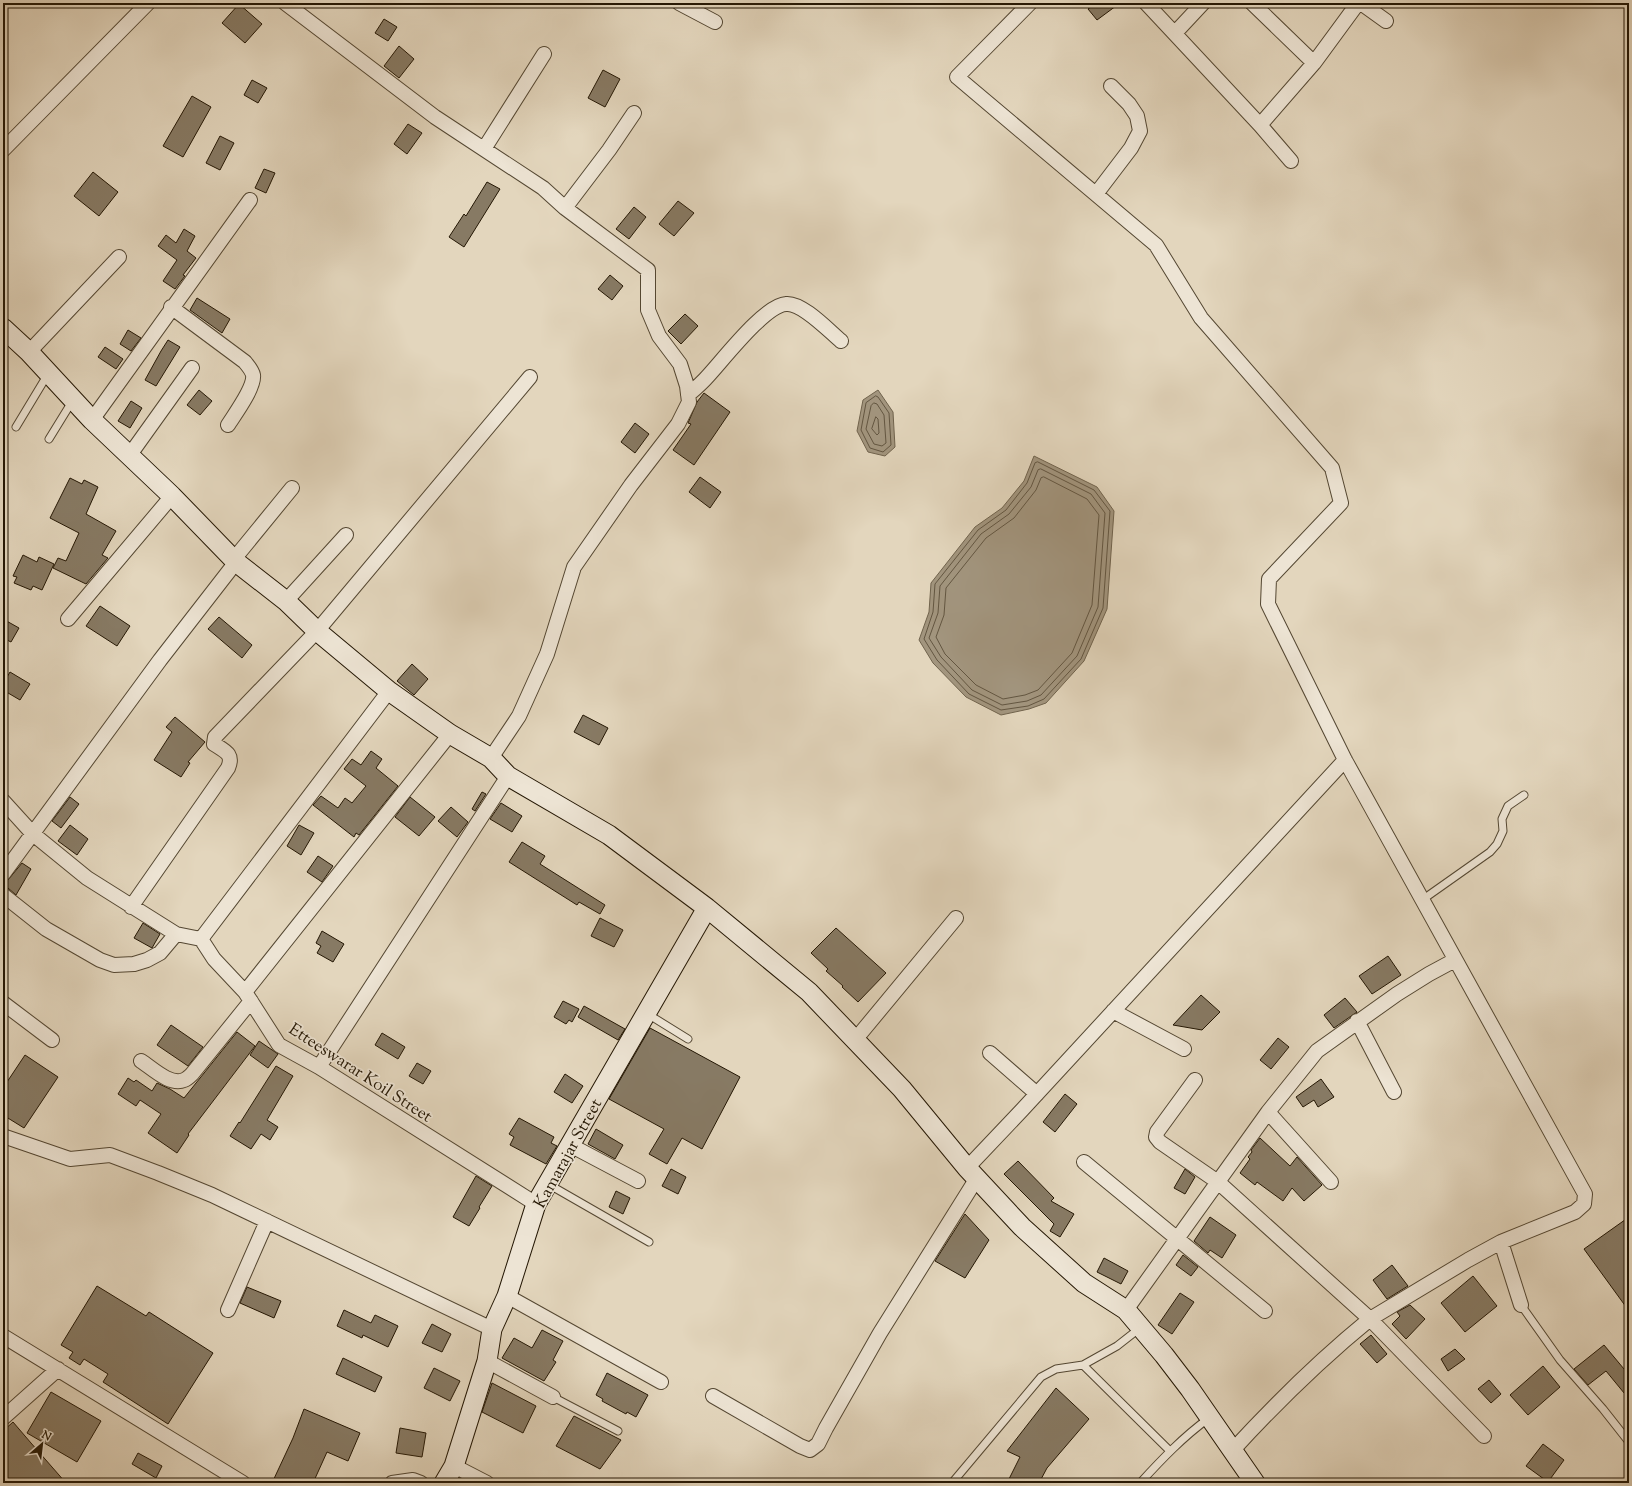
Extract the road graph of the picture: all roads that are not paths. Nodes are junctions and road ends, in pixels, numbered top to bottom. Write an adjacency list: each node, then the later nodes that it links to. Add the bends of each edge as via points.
1 (148, 3): 17 (street)
2 (285, 3): 18 (street, via 435,117)
3 (679, 3): 10 (street)
4 (1030, 3): 20 (street, via 957,78)
5 (1146, 3): 11 (street)
6 (1202, 3): 11 (street)
7 (1252, 3): 13 (street)
8 (1359, 3): 9 (street); 13 (street)
9 (1386, 21)
10 (715, 22)
11 (1175, 33): 16 (street)
12 (544, 54): 18 (street)
13 (1314, 63): 16 (street)
14 (1111, 86): 20 (street, via 1137,116 1140,131 1131,148)
15 (634, 113): 22 (street)
16 (1260, 125): 19 (street)
17 (3, 150)
18 (484, 150): 22 (street, via 542,188)
19 (1291, 161)
20 (1096, 194): 48 (street, via 1156,245 1201,318 1332,468 1341,504 1269,579 1268,604)
21 (250, 200): 24 (street)
22 (565, 208): 31 (street, via 648,270 648,310 659,336 680,364)
23 (119, 257): 27 (street)
24 (171, 307): 33 (street); 34 (street, via 251,369 253,377 249,390)
25 (3, 328): 27 (street)
26 (841, 341): 31 (street, via 801,308 786,304 773,309 759,320)
27 (29, 352): 29 (street)
28 (192, 368): 37 (street)
29 (49, 374): 32 (street); 35 (lane)
30 (530, 377): 44 (street)
31 (688, 395): 47 (street, via 689,402 678,424 574,567 547,654 519,716)
32 (73, 400): 33 (street); 36 (lane)
33 (92, 420): 37 (street)
34 (228, 425)
35 (16, 427)
36 (49, 439)
37 (129, 456): 39 (street)
38 (292, 488): 41 (street)
39 (172, 496): 41 (street); 43 (street)
40 (346, 534): 42 (street)
41 (235, 560): 42 (street); 52 (street)
42 (286, 601): 44 (street)
43 (68, 619)
44 (317, 631): 45 (street); 56 (street, via 215,738 214,744 230,755 228,768)
45 (389, 691): 46 (street); 60 (street)
46 (450, 734): 47 (street); 62 (street)
47 (491, 758): 49 (street)
48 (1345, 760): 55 (street); 64 (street)
49 (508, 776): 57 (street, via 609,835); 73 (street)
50 (1524, 795): 55 (lane, via 1508,806 1502,819 1502,831 1497,844 1490,852)
51 (3, 801): 52 (street)
52 (33, 834): 53 (street); 56 (street, via 86,878)
53 (3, 874)
54 (3, 894): 59 (street, via 46,929 114,965 134,964 147,960 160,953)
55 (1422, 900): 61 (street)
56 (131, 907): 59 (street)
57 (707, 908): 65 (street, Kamarajar Street); 69 (street, via 809,992)
58 (956, 918): 69 (street)
59 (176, 934): 60 (street)
60 (201, 939): 62 (street, Etteeswarar Koil Street, via 214,959)
61 (1455, 960): 66 (street, via 1428,974); 90 (street, via 1585,1194 1584,1204 1575,1212)
62 (248, 997): 72 (street, via 192,1074 184,1080 174,1081 165,1078); 73 (street, Etteeswarar Koil Street, via 279,1045)
63 (3, 1003): 68 (street)
64 (1113, 1011): 70 (street); 76 (street)
65 (646, 1013): 67 (lane); 79 (street, Kamarajar Street)
66 (1357, 1021): 75 (street); 77 (street, via 1317,1050)
67 (688, 1039)
68 (52, 1040)
69 (855, 1040): 81 (street, via 902,1089)
70 (1184, 1049)
71 (990, 1052): 76 (street)
72 (141, 1061)
73 (319, 1067): 86 (street, Etteeswarar Koil Street)
74 (1196, 1080): 83 (street, via 1156,1136 1160,1142)
75 (1394, 1092)
76 (1037, 1094): 81 (street)
77 (1268, 1112): 83 (street); 84 (street)
78 (3, 1136): 87 (street, via 70,1159 110,1155 212,1195)
79 (570, 1145): 82 (street); 85 (street, Kamarajar Street)
80 (1084, 1162): 88 (street)
81 (972, 1173): 94 (street, via 1022,1226 1084,1283); 104 (street, via 818,1444 810,1450 800,1446)
82 (638, 1181)
83 (1218, 1182): 88 (street); 96 (street)
84 (1331, 1182)
85 (548, 1184): 86 (street, Kamarajar Street); 89 (lane)
86 (536, 1204): 91 (street, Kamarajar Street)
87 (267, 1221): 93 (street); 98 (street)
88 (1178, 1239): 94 (street); 95 (street)
89 (649, 1242)
90 (1501, 1242): 92 (street); 96 (street)
91 (507, 1296): 98 (street, Kamarajar Street); 103 (street)
92 (1521, 1305): 110 (lane, via 1560,1360)
93 (228, 1310)
94 (1126, 1310): 97 (street)
95 (1265, 1311)
96 (1370, 1319): 109 (street); 112 (street, via 1346,1338)
97 (1141, 1328): 101 (lane, via 1117,1346); 107 (street)
98 (492, 1329): 100 (street, Kamarajar Street)
99 (3, 1336): 102 (street)
100 (487, 1361): 105 (street); 113 (street, Kamarajar Street)
101 (1083, 1365): 111 (lane); 119 (lane, via 1056,1370 1041,1377)
102 (58, 1369): 106 (street); 114 (street)
103 (662, 1382)
104 (713, 1396)
105 (553, 1397): 108 (lane)
106 (3, 1418)
107 (1210, 1418): 111 (lane, via 1189,1432); 112 (street)
108 (618, 1432)
109 (1484, 1436)
110 (1629, 1442)
111 (1170, 1451): 120 (lane)
112 (1232, 1451): 121 (street)
113 (454, 1466): 117 (street, Kamarajar Street); 118 (street)
114 (243, 1483)
115 (392, 1483): 116 (street, via 412,1480)
116 (421, 1483)
117 (444, 1483)
118 (487, 1483)
119 (952, 1483)
120 (1140, 1483)
121 (1255, 1483)

